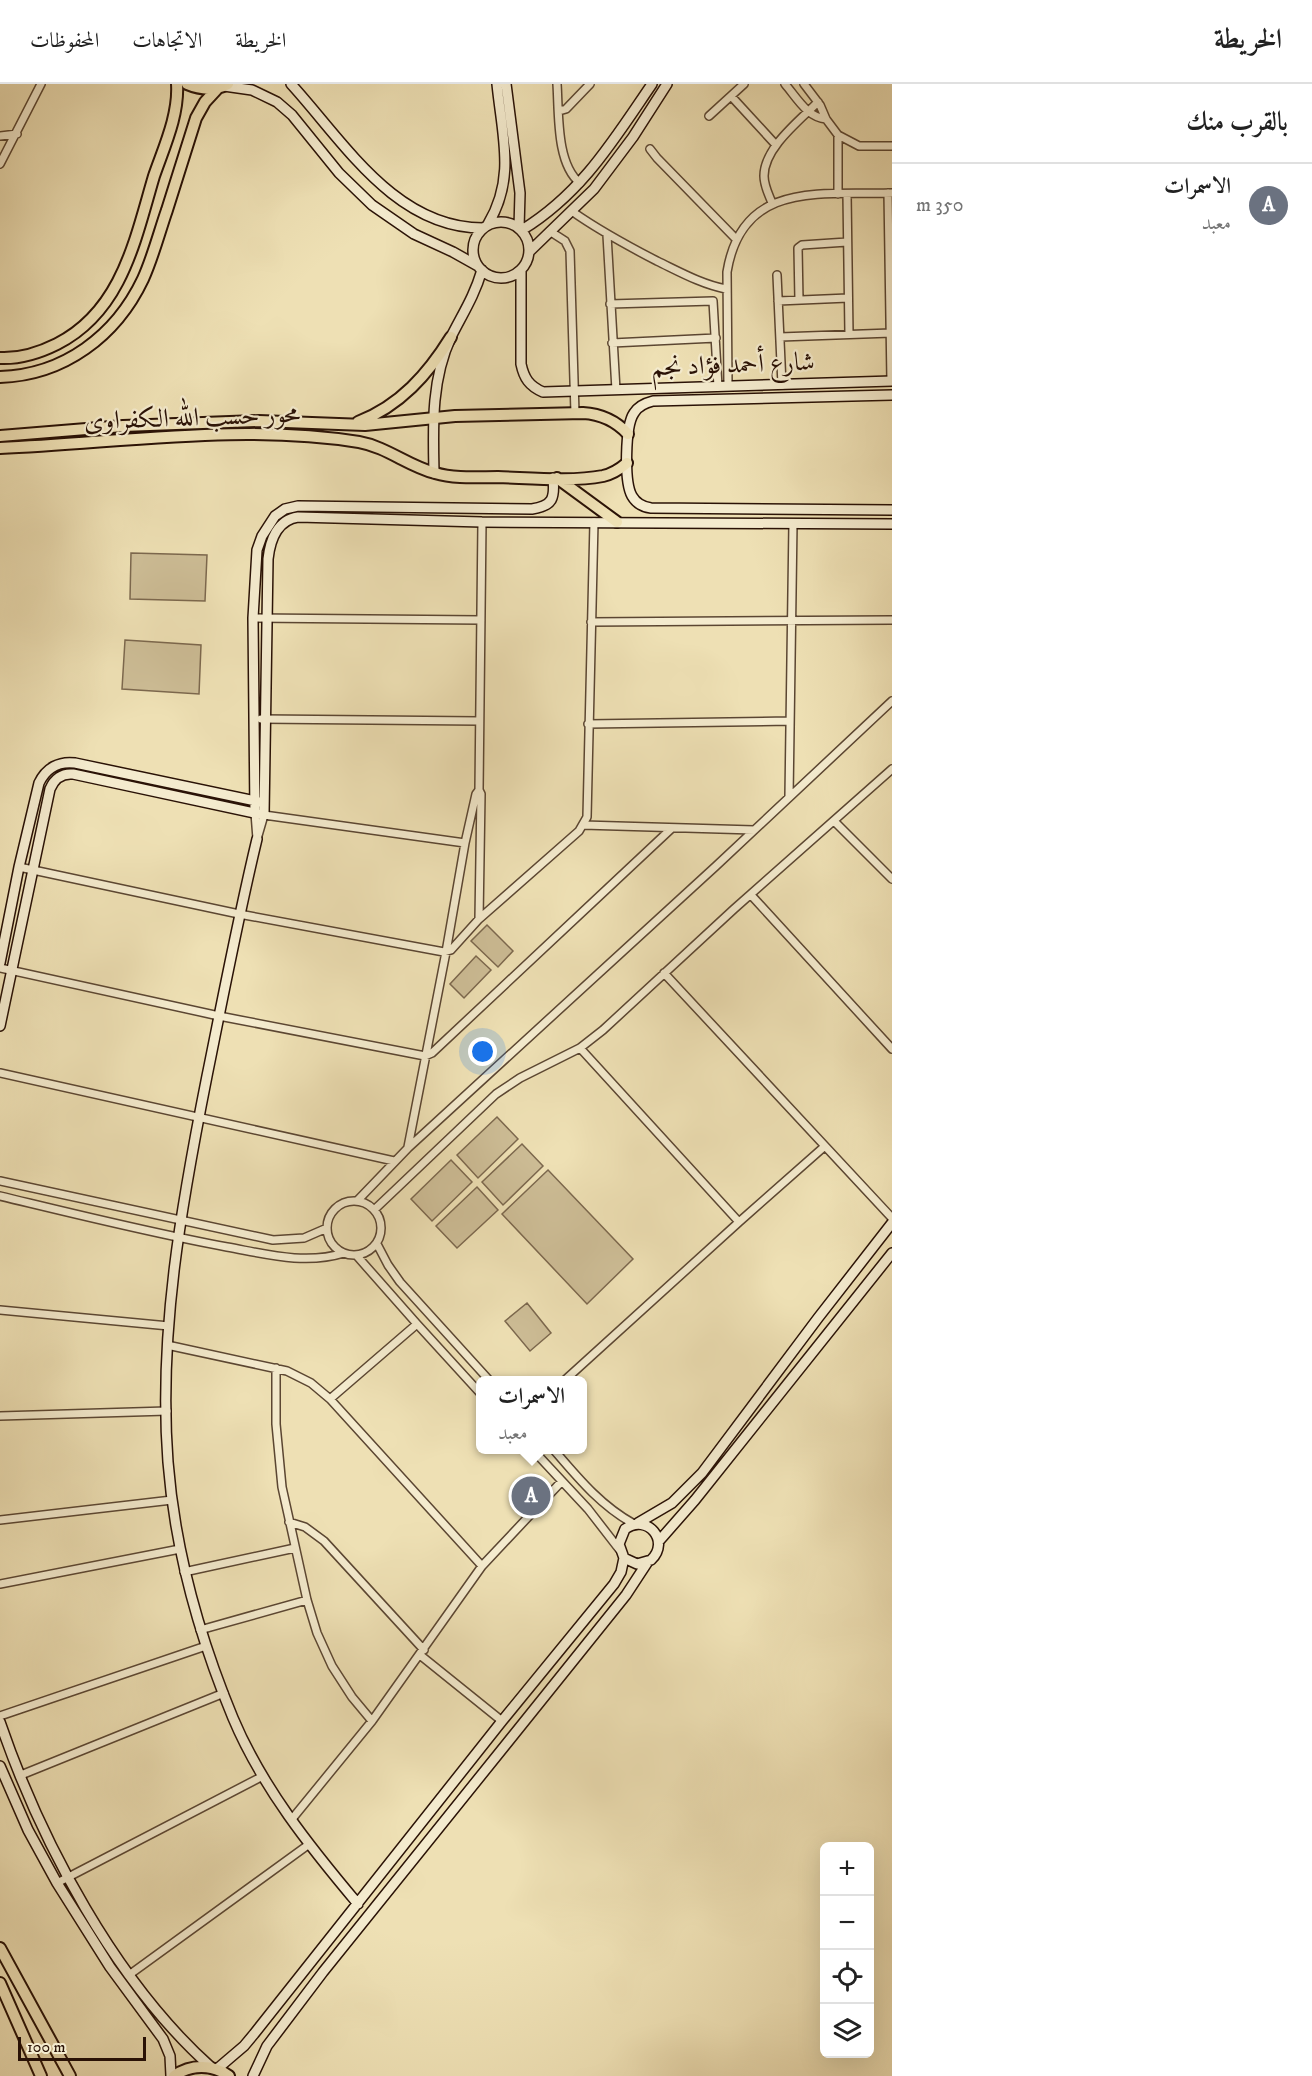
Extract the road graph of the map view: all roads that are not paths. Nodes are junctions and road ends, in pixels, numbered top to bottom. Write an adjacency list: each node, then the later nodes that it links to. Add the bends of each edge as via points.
1 (177, 84): 55 (main road, via 175,110 129,258 112,295 84,326 62,342 30,354)
2 (187, 84): 14 (main road, via 202,89)
3 (291, 84): 34 (street, via 352,157 391,193 441,221 462,227)
4 (497, 84): 34 (street, via 506,175 500,202)
5 (506, 84): 35 (street, via 520,194)
6 (557, 84): 17 (street)
7 (590, 84): 17 (street, via 566,109)
8 (652, 84): 28 (street, via 602,158)
9 (667, 84): 33 (street, via 604,177)
10 (744, 84): 15 (street)
11 (785, 84): 18 (street)
12 (804, 84): 16 (street)
13 (39, 85): 21 (street)
14 (223, 86): 41 (street, via 252,90 278,102 372,205 414,234); 56 (main road, via 205,102 196,118 148,267 122,313 100,338 71,358 31,373)
15 (731, 96): 19 (street); 24 (street)
16 (818, 102): 18 (street); 20 (street)
17 (559, 111): 28 (street, via 565,162)
18 (808, 112): 20 (street); 24 (street)
19 (709, 116)
20 (826, 120): 22 (street)
21 (17, 134): 23 (street); 27 (street)
22 (838, 135): 25 (street, via 859,146); 30 (street)
23 (0, 136)
24 (776, 145): 32 (street, via 767,159 764,176)
25 (892, 146)
26 (650, 149): 38 (street)
27 (0, 164)
28 (580, 183): 35 (street, via 545,214)
29 (890, 193): 31 (street); 49 (street)
30 (838, 194): 31 (street); 32 (street, via 802,195)
31 (847, 194): 39 (street)
32 (772, 203): 38 (street, via 749,220)
33 (573, 212): 36 (street); 37 (street)
34 (486, 226): 35 (street, via 508,222); 41 (street, via 476,237 473,248)
35 (520, 229): 40 (street)
36 (551, 232): 40 (street); 61 (street, via 565,241 570,251)
37 (607, 235): 44 (street, via 690,278); 48 (street)
38 (736, 239): 44 (street)
39 (847, 242): 45 (street); 46 (street, via 798,248)
40 (530, 251): 42 (street)
41 (480, 268): 42 (street, via 492,277 504,278); 51 (street, via 471,301)
42 (521, 271): 61 (street, شارع أحمد فؤاد نجم, via 521,364 525,378 543,392)
43 (777, 275): 47 (street)
44 (726, 288): 59 (street)
45 (848, 298): 46 (street); 50 (street)
46 (799, 300): 47 (street)
47 (778, 301): 52 (street)
48 (610, 304): 53 (street, via 711,300); 54 (street)
49 (891, 333): 50 (street); 57 (street)
50 (849, 334): 52 (street)
51 (451, 337): 64 (street, via 440,371); 65 (main road, via 424,376 402,397)
52 (780, 337): 58 (street)
53 (716, 339): 54 (street); 59 (street)
54 (612, 343): 60 (street)
55 (0, 358)
56 (0, 377)
57 (891, 381): 58 (street, شارع أحمد فؤاد نجم)
58 (782, 385): 59 (street, شارع أحمد فؤاد نجم)
59 (723, 387): 60 (street, شارع أحمد فؤاد نجم)
60 (616, 390): 61 (street, شارع أحمد فؤاد نجم)
61 (575, 392): 63 (street)
62 (892, 395): 66 (street, شارع أحمد فؤاد نجم, via 653,401 633,414)
63 (575, 413): 64 (main road, محور حسب الله الكفراوى); 66 (main road, محور حسب الله الكفراوى, via 604,417)
64 (433, 419): 65 (main road, محور حسب الله الكفراوى); 70 (street)
65 (349, 425): 67 (main road, محور حسب الله الكفراوى, via 229,422)
66 (628, 434): 69 (street)
67 (0, 436)
68 (0, 448): 70 (main road, محور حسب الله الكفراوى, via 228,434 287,435 373,446)
69 (627, 463): 71 (main road, محور حسب الله الكفراوى, via 604,475); 72 (street, via 630,494 651,508)
70 (434, 473): 71 (main road, محور حسب الله الكفراوى)
71 (555, 478): 73 (street, via 552,499 537,508 298,506 281,511); 76 (main road)
72 (892, 510)
73 (270, 522): 79 (street); 80 (street, via 257,550)
74 (482, 522): 75 (street); 79 (street, via 298,517); 82 (street)
75 (594, 522): 76 (street); 85 (street)
76 (617, 522): 77 (street)
77 (793, 523): 78 (street); 83 (street)
78 (892, 524)
79 (279, 527): 81 (street, via 269,554)
80 (253, 618): 81 (street); 87 (street)
81 (267, 619): 82 (street); 88 (street)
82 (481, 620): 89 (street)
83 (792, 620): 84 (street); 85 (street); 90 (street)
84 (892, 620)
85 (591, 622): 91 (street)
86 (892, 701): 94 (street)
87 (255, 719): 88 (street); 95 (street)
88 (267, 719): 89 (street); 96 (street)
89 (479, 721): 93 (street)
90 (790, 721): 91 (street); 94 (street)
91 (588, 724): 99 (street, via 588,812)
92 (892, 769): 98 (street)
93 (479, 790): 103 (street); 109 (street)
94 (789, 797): 101 (street)
95 (255, 801): 96 (street); 97 (street); 104 (street, via 75,763 58,764 39,783)
96 (265, 803): 97 (street)
97 (260, 814): 102 (street); 103 (street); 105 (street, via 65,774 50,789)
98 (834, 821): 106 (street); 107 (street)
99 (583, 825): 100 (street); 109 (street)
100 (672, 828): 101 (street); 119 (street)
101 (754, 830): 123 (street)
102 (257, 839): 108 (street)
103 (465, 843): 110 (street)
104 (19, 867): 105 (street); 111 (street)
105 (31, 870): 108 (street); 113 (street)
106 (892, 879)
107 (751, 895): 114 (street); 118 (street)
108 (239, 914): 110 (street); 115 (street)
109 (479, 919): 110 (street)
110 (446, 952): 119 (street)
111 (0, 963)
112 (0, 968): 113 (street)
113 (12, 971): 115 (street); 116 (street)
114 (664, 973): 117 (street); 122 (street)
115 (219, 1016): 119 (street); 121 (street)
116 (0, 1026)
117 (580, 1048): 128 (street, via 496,1094); 131 (street)
118 (892, 1050)
119 (425, 1056): 123 (street)
120 (0, 1073): 121 (street)
121 (199, 1117): 124 (street); 130 (street)
122 (825, 1146): 129 (street); 131 (street)
123 (408, 1148): 124 (street)
124 (394, 1161): 127 (street)
125 (0, 1181): 130 (street)
126 (0, 1196): 134 (street)
127 (357, 1201): 128 (street); 133 (street, via 334,1210)
128 (374, 1210): 135 (street, via 381,1225)
129 (892, 1218)
130 (180, 1221): 133 (street, via 273,1240 304,1238); 134 (street)
131 (739, 1222): 147 (street)
132 (892, 1223): 140 (street)
133 (327, 1228): 136 (street, via 333,1246)
134 (179, 1238): 136 (street, via 298,1259); 142 (street)
135 (377, 1244): 138 (street); 146 (street, via 400,1282)
136 (344, 1253): 138 (street)
137 (892, 1253): 143 (street)
138 (357, 1256): 141 (street)
139 (0, 1310): 142 (street)
140 (818, 1318): 143 (street); 158 (street, via 702,1473 672,1503)
141 (417, 1324): 148 (street); 149 (street)
142 (169, 1326): 144 (street)
143 (832, 1328): 159 (street)
144 (167, 1345): 145 (street); 150 (street)
145 (276, 1368): 149 (street, via 303,1378); 157 (street, via 278,1445)
146 (485, 1376)
147 (570, 1376)
148 (476, 1389)
149 (330, 1399): 164 (street)
150 (167, 1411): 151 (street); 155 (street)
151 (0, 1416)
152 (538, 1454): 154 (street)
153 (558, 1454): 158 (street, via 596,1497 620,1517)
154 (562, 1481): 162 (street); 164 (street)
155 (172, 1500): 156 (street); 161 (street)
156 (0, 1520)
157 (289, 1522): 160 (street); 170 (street, via 305,1527 324,1541)
158 (636, 1524): 159 (street, via 649,1526); 162 (street, via 621,1534)
159 (659, 1541): 163 (street, via 655,1556)
160 (295, 1548): 165 (street); 167 (street)
161 (180, 1549): 165 (street); 166 (street)
162 (622, 1554): 163 (street, via 632,1563); 174 (street, via 621,1572 614,1584)
163 (647, 1563): 186 (street, via 626,1595)
164 (482, 1566): 170 (street)
165 (184, 1572): 168 (street)
166 (0, 1584)
167 (307, 1600): 168 (street); 173 (street, via 332,1666)
168 (200, 1630): 169 (street)
169 (206, 1646): 171 (street); 172 (street)
170 (422, 1653): 173 (street); 174 (street)
171 (224, 1693): 177 (street); 178 (street)
172 (0, 1716)
173 (372, 1721): 179 (street)
174 (502, 1721): 183 (street)
175 (0, 1722): 177 (street)
176 (0, 1766): 182 (street)
177 (21, 1775): 181 (street)
178 (263, 1776): 179 (street); 181 (street)
179 (291, 1819): 180 (street)
180 (308, 1845): 183 (street); 187 (street)
181 (69, 1876): 182 (street); 187 (street)
182 (57, 1883): 192 (street, via 110,1967 163,2039)
183 (358, 1904): 185 (street)
184 (0, 1948): 191 (main road)
185 (311, 1962): 186 (street); 189 (street, via 244,2046)
186 (323, 1972): 194 (street, via 267,2046)
187 (129, 1975): 189 (street, via 176,2034)
188 (0, 1983): 190 (main road)
189 (214, 2068): 192 (main road, via 190,2068); 193 (main road)
190 (42, 2076)
191 (70, 2076)
192 (172, 2076)
193 (230, 2076)
194 (253, 2076)

